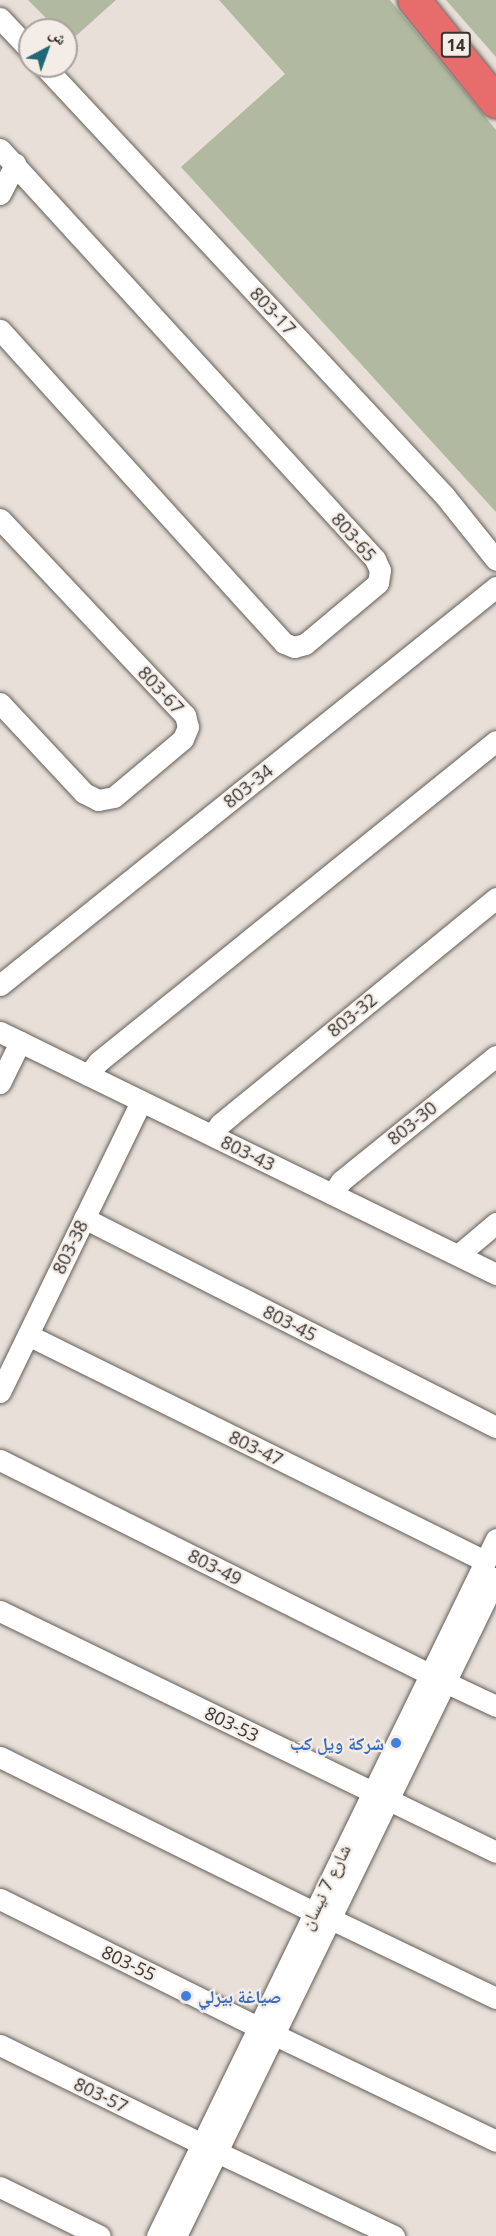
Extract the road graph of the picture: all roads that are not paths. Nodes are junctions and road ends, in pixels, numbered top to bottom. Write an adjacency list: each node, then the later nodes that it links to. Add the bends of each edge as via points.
1 (415, 0): 5 (highway, 14); 6 (highway)
2 (0, 18): 3 (street)
3 (18, 37)
4 (56, 78): 11 (street, 803-17, via 444,495)
5 (496, 90)
6 (496, 102)
7 (7, 157): 8 (street); 9 (street, 803-65, via 375,559 380,570 378,583 305,644 294,647 284,643)
8 (0, 194)
9 (0, 330)
10 (0, 519): 13 (street, 803-67, via 185,715 188,727 183,739 114,797 98,800 84,793)
11 (496, 560)
12 (496, 587): 16 (street, 803-34)
13 (0, 703)
14 (496, 741): 20 (street, via 98,1062)
15 (496, 898): 23 (street, 803-32, via 220,1124)
16 (0, 985)
17 (0, 1032): 18 (street, 803-43)
18 (20, 1042): 20 (street, 803-43); 21 (street)
19 (496, 1056): 24 (street, 803-30, via 341,1181)
20 (88, 1075): 22 (street, 803-43)
21 (0, 1083)
22 (141, 1101): 23 (street, 803-43); 25 (street, 803-38)
23 (212, 1135): 24 (street, 803-43)
24 (332, 1194): 27 (street, 803-43)
25 (84, 1218): 29 (street, 803-38); 31 (street, 803-45)
26 (496, 1222): 27 (street)
27 (458, 1256): 28 (street, 803-43)
28 (496, 1274)
29 (28, 1335): 30 (street, 803-38); 34 (street, 803-47)
30 (0, 1392)
31 (496, 1427)
32 (0, 1460): 36 (street, 803-49)
33 (496, 1539): 34 (street, شارع 7 نيسان)
34 (491, 1570): 36 (street, شارع 7 نيسان)
35 (0, 1611): 39 (street, 803-53)
36 (437, 1678): 37 (street, 803-49); 39 (street, شارع 7 نيسان)
37 (496, 1706)
38 (0, 1757): 42 (street)
39 (380, 1795): 40 (street, 803-53); 42 (street, شارع 7 نيسان)
40 (496, 1852)
41 (0, 1899): 44 (street, 803-55)
42 (321, 1915): 43 (street); 44 (street, شارع 7 نيسان)
43 (496, 1998)
44 (265, 2031): 46 (street, 803-55); 47 (street, شارع 7 نيسان)
45 (0, 2045): 47 (street, 803-57)
46 (496, 2141)
47 (209, 2148): 50 (street, شارع 7 نيسان); 51 (street, شارع 7 نيسان); 52 (street, 803-57)
48 (0, 2187): 49 (street)
49 (100, 2236)
50 (157, 2236)
51 (176, 2236)
52 (394, 2236)

